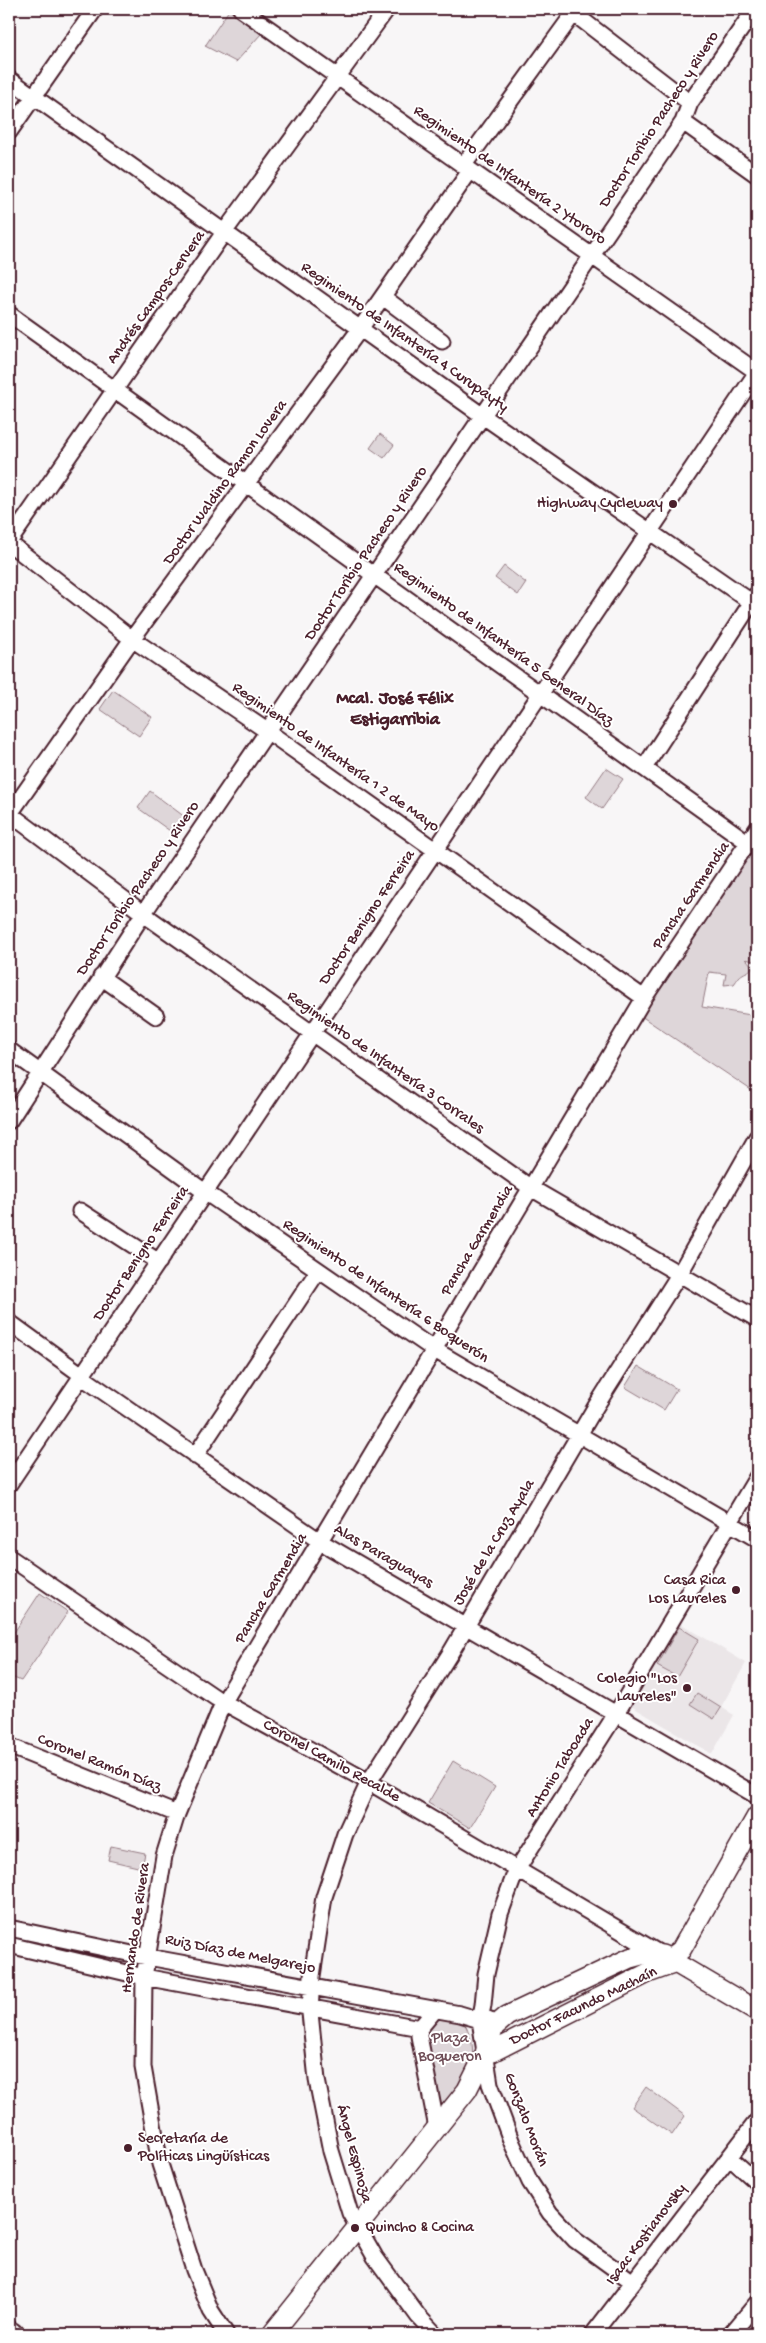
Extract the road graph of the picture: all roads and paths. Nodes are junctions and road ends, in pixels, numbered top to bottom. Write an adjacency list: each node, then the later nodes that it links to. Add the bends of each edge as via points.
1 (95, 9): 8 (street)
2 (241, 9): 6 (street, Regimiento de Infantería 2 Ytororo)
3 (387, 9): 6 (street, Andrés Campos-Cervera)
4 (755, 9): 9 (street, Doctor Toribio Pacheco y Rivero)
5 (573, 10): 9 (street); 12 (street, Doctor Waldino Ramon Lovera)
6 (337, 77): 12 (street, Regimiento de Infantería 2 Ytororo); 14 (street, Andrés Campos-Cervera)
7 (9, 79): 8 (street, Regimiento de Infantería 4 Curupayty)
8 (33, 97): 11 (street); 14 (street, Regimiento de Infantería 4 Curupayty)
9 (690, 103): 10 (street, Doctor Toribio Pacheco y Rivero)
10 (683, 122): 13 (street); 15 (street, Doctor Toribio Pacheco y Rivero)
11 (9, 132)
12 (466, 169): 15 (street, Regimiento de Infantería 2 Ytororo); 16 (street, Doctor Waldino Ramon Lovera)
13 (757, 174)
14 (225, 231): 18 (street, Regimiento de Infantería 4 Curupayty); 21 (street, Andrés Campos-Cervera)
15 (592, 255): 20 (street, Regimiento de Infantería 2 Ytororo); 22 (street, Doctor Toribio Pacheco y Rivero)
16 (383, 296): 18 (street, Doctor Waldino Ramon Lovera); 19 (street)
17 (9, 314): 21 (street, Regimiento de Infantería 5 General Díaz)
18 (360, 329): 22 (street, Regimiento de Infantería 4 Curupayty); 23 (street, Doctor Waldino Ramon Lovera)
19 (442, 341)
20 (757, 372): 24 (street, Doctor Benigno Ferreira)
21 (114, 389): 23 (street, Regimiento de Infantería 5 General Díaz); 25 (street, Andrés Campos-Cervera)
22 (483, 416): 24 (street, Regimiento de Infantería 4 Curupayty); 26 (street, Doctor Toribio Pacheco y Rivero)
23 (247, 484): 26 (street, Regimiento de Infantería 5 General Díaz); 28 (street, Doctor Waldino Ramon Lovera)
24 (650, 532): 27 (street, Regimiento de Infantería 4 Curupayty); 29 (street, Doctor Benigno Ferreira)
25 (9, 542): 28 (street, Regimiento de Infantería 1 2 de Mayo)
26 (374, 574): 29 (street, Regimiento de Infantería 5 General Díaz); 30 (street, Doctor Toribio Pacheco y Rivero)
27 (756, 601): 31 (street)
28 (132, 639): 30 (street, Regimiento de Infantería 1 2 de Mayo); 32 (street, Doctor Waldino Ramon Lovera)
29 (540, 694): 31 (street, Regimiento de Infantería 5 General Díaz); 35 (street, Doctor Benigno Ferreira)
30 (267, 731): 35 (street, Regimiento de Infantería 1 2 de Mayo); 36 (street, Doctor Toribio Pacheco y Rivero)
31 (644, 768): 34 (street, Regimiento de Infantería 5 General Díaz)
32 (9, 814): 36 (street, Regimiento de Infantería 3 Corrales)
33 (757, 829): 34 (street, Pancha Garmendia)
34 (753, 846): 38 (street, Pancha Garmendia)
35 (435, 850): 38 (street, Regimiento de Infantería 1 2 de Mayo); 40 (street, Doctor Benigno Ferreira)
36 (143, 914): 37 (street, Doctor Toribio Pacheco y Rivero); 40 (street, Regimiento de Infantería 3 Corrales)
37 (101, 977): 39 (street); 42 (street, Doctor Toribio Pacheco y Rivero)
38 (644, 998): 45 (street, Pancha Garmendia)
39 (156, 1016)
40 (312, 1033): 45 (street, Regimiento de Infantería 3 Corrales); 46 (street, Doctor Benigno Ferreira)
41 (9, 1050): 42 (street, Regimiento de Infantería 6 Boquerón)
42 (40, 1073): 43 (street, Doctor Toribio Pacheco y Rivero); 46 (street, Regimiento de Infantería 6 Boquerón)
43 (9, 1121)
44 (757, 1136): 50 (street, José de la Cruz Ayala)
45 (531, 1188): 50 (street, Regimiento de Infantería 3 Corrales); 53 (street, Pancha Garmendia)
46 (205, 1192): 48 (street, Doctor Benigno Ferreira); 49 (street, Regimiento de Infantería 6 Boquerón)
47 (80, 1211): 48 (street)
48 (159, 1262): 54 (street, Doctor Benigno Ferreira)
49 (318, 1270): 53 (street, Regimiento de Infantería 6 Boquerón); 56 (street)
50 (680, 1273): 51 (street, Regimiento de Infantería 3 Corrales); 55 (street, José de la Cruz Ayala)
51 (757, 1319)
52 (9, 1322): 54 (street, Alas Paraguayas)
53 (433, 1349): 55 (street, Regimiento de Infantería 6 Boquerón); 61 (street, Pancha Garmendia)
54 (82, 1374): 56 (street, Alas Paraguayas); 58 (street, Doctor Benigno Ferreira)
55 (579, 1436): 59 (street, Regimiento de Infantería 6 Boquerón); 63 (street, José de la Cruz Ayala)
56 (195, 1456): 61 (street, Alas Paraguayas)
57 (757, 1476): 59 (street, Antonio Taboada)
58 (9, 1484)
59 (729, 1522): 60 (street, Regimiento de Infantería 6 Boquerón); 65 (street, Antonio Taboada)
60 (757, 1539)
61 (321, 1542): 63 (street, Alas Paraguayas); 64 (street, Pancha Garmendia)
62 (9, 1557): 64 (street, Coronel Camilo Recalde)
63 (467, 1625): 65 (street, Alas Paraguayas); 67 (street, José de la Cruz Ayala)
64 (223, 1703): 67 (street, Coronel Camilo Recalde); 69 (street, Hernando de Rivera)
65 (616, 1714): 68 (street, Alas Paraguayas); 71 (street, Antonio Taboada)
66 (9, 1746): 69 (street, Coronel Ramón Díaz)
67 (369, 1782): 71 (street, Coronel Camilo Recalde); 77 (street, José de la Cruz Ayala, via 345,1834 324,1897)
68 (757, 1796)
69 (177, 1814): 74 (street, Hernando de Rivera, via 164,1856)
70 (757, 1816): 75 (main road, Doctor Facundo Machaín, via 681,1950)
71 (516, 1871): 75 (street, Coronel Camilo Recalde); 82 (street, Gonzalo Morán, via 491,1944)
72 (9, 1928): 74 (street, Ruiz Díaz de Melgarejo)
73 (9, 1945): 76 (street)
74 (148, 1956): 76 (street, Hernando de Rivera); 77 (street, Ruiz Díaz de Melgarejo)
75 (669, 1959): 80 (main road, Coronel Camilo Recalde); 81 (main road, Doctor Facundo Machaín, via 645,1954 630,1958); 84 (main road, Doctor Facundo Machaín, via 648,1973)
76 (144, 1976): 78 (street); 92 (street, Hernando de Rivera, via 143,2067 160,2164 194,2270)
77 (311, 1986): 78 (street, Ángel Espinoza); 79 (street, Ruiz Díaz de Melgarejo)
78 (310, 2007): 83 (street); 89 (street, Ángel Espinoza, via 317,2080 331,2151 350,2213)
79 (435, 2010): 82 (street, Ruiz Díaz de Melgarejo); 83 (street)
80 (757, 2012)
81 (507, 2016): 82 (street, Ruiz Díaz de Melgarejo); 84 (main road, Doctor Facundo Machaín, via 494,2027)
82 (480, 2020): 84 (street, Gonzalo Morán)
83 (420, 2028): 86 (street)
84 (484, 2056): 86 (main road, Doctor Facundo Machaín, via 467,2090); 90 (street, Gonzalo Morán, via 490,2084 512,2143 530,2182 550,2213 574,2240)
85 (757, 2121): 87 (street, Isaac Kostianovsky)
86 (437, 2128): 89 (main road, Doctor Facundo Machaín)
87 (729, 2157): 88 (street); 90 (street, Isaac Kostianovsky)
88 (757, 2182)
89 (358, 2226): 93 (main road, Doctor Facundo Machaín); 94 (street, Ángel Espinoza, via 374,2257)
90 (633, 2282): 95 (street, Isaac Kostianovsky)
91 (757, 2303): 96 (street)
92 (226, 2334)
93 (272, 2334)
94 (435, 2334)
95 (593, 2334)
96 (731, 2334)

